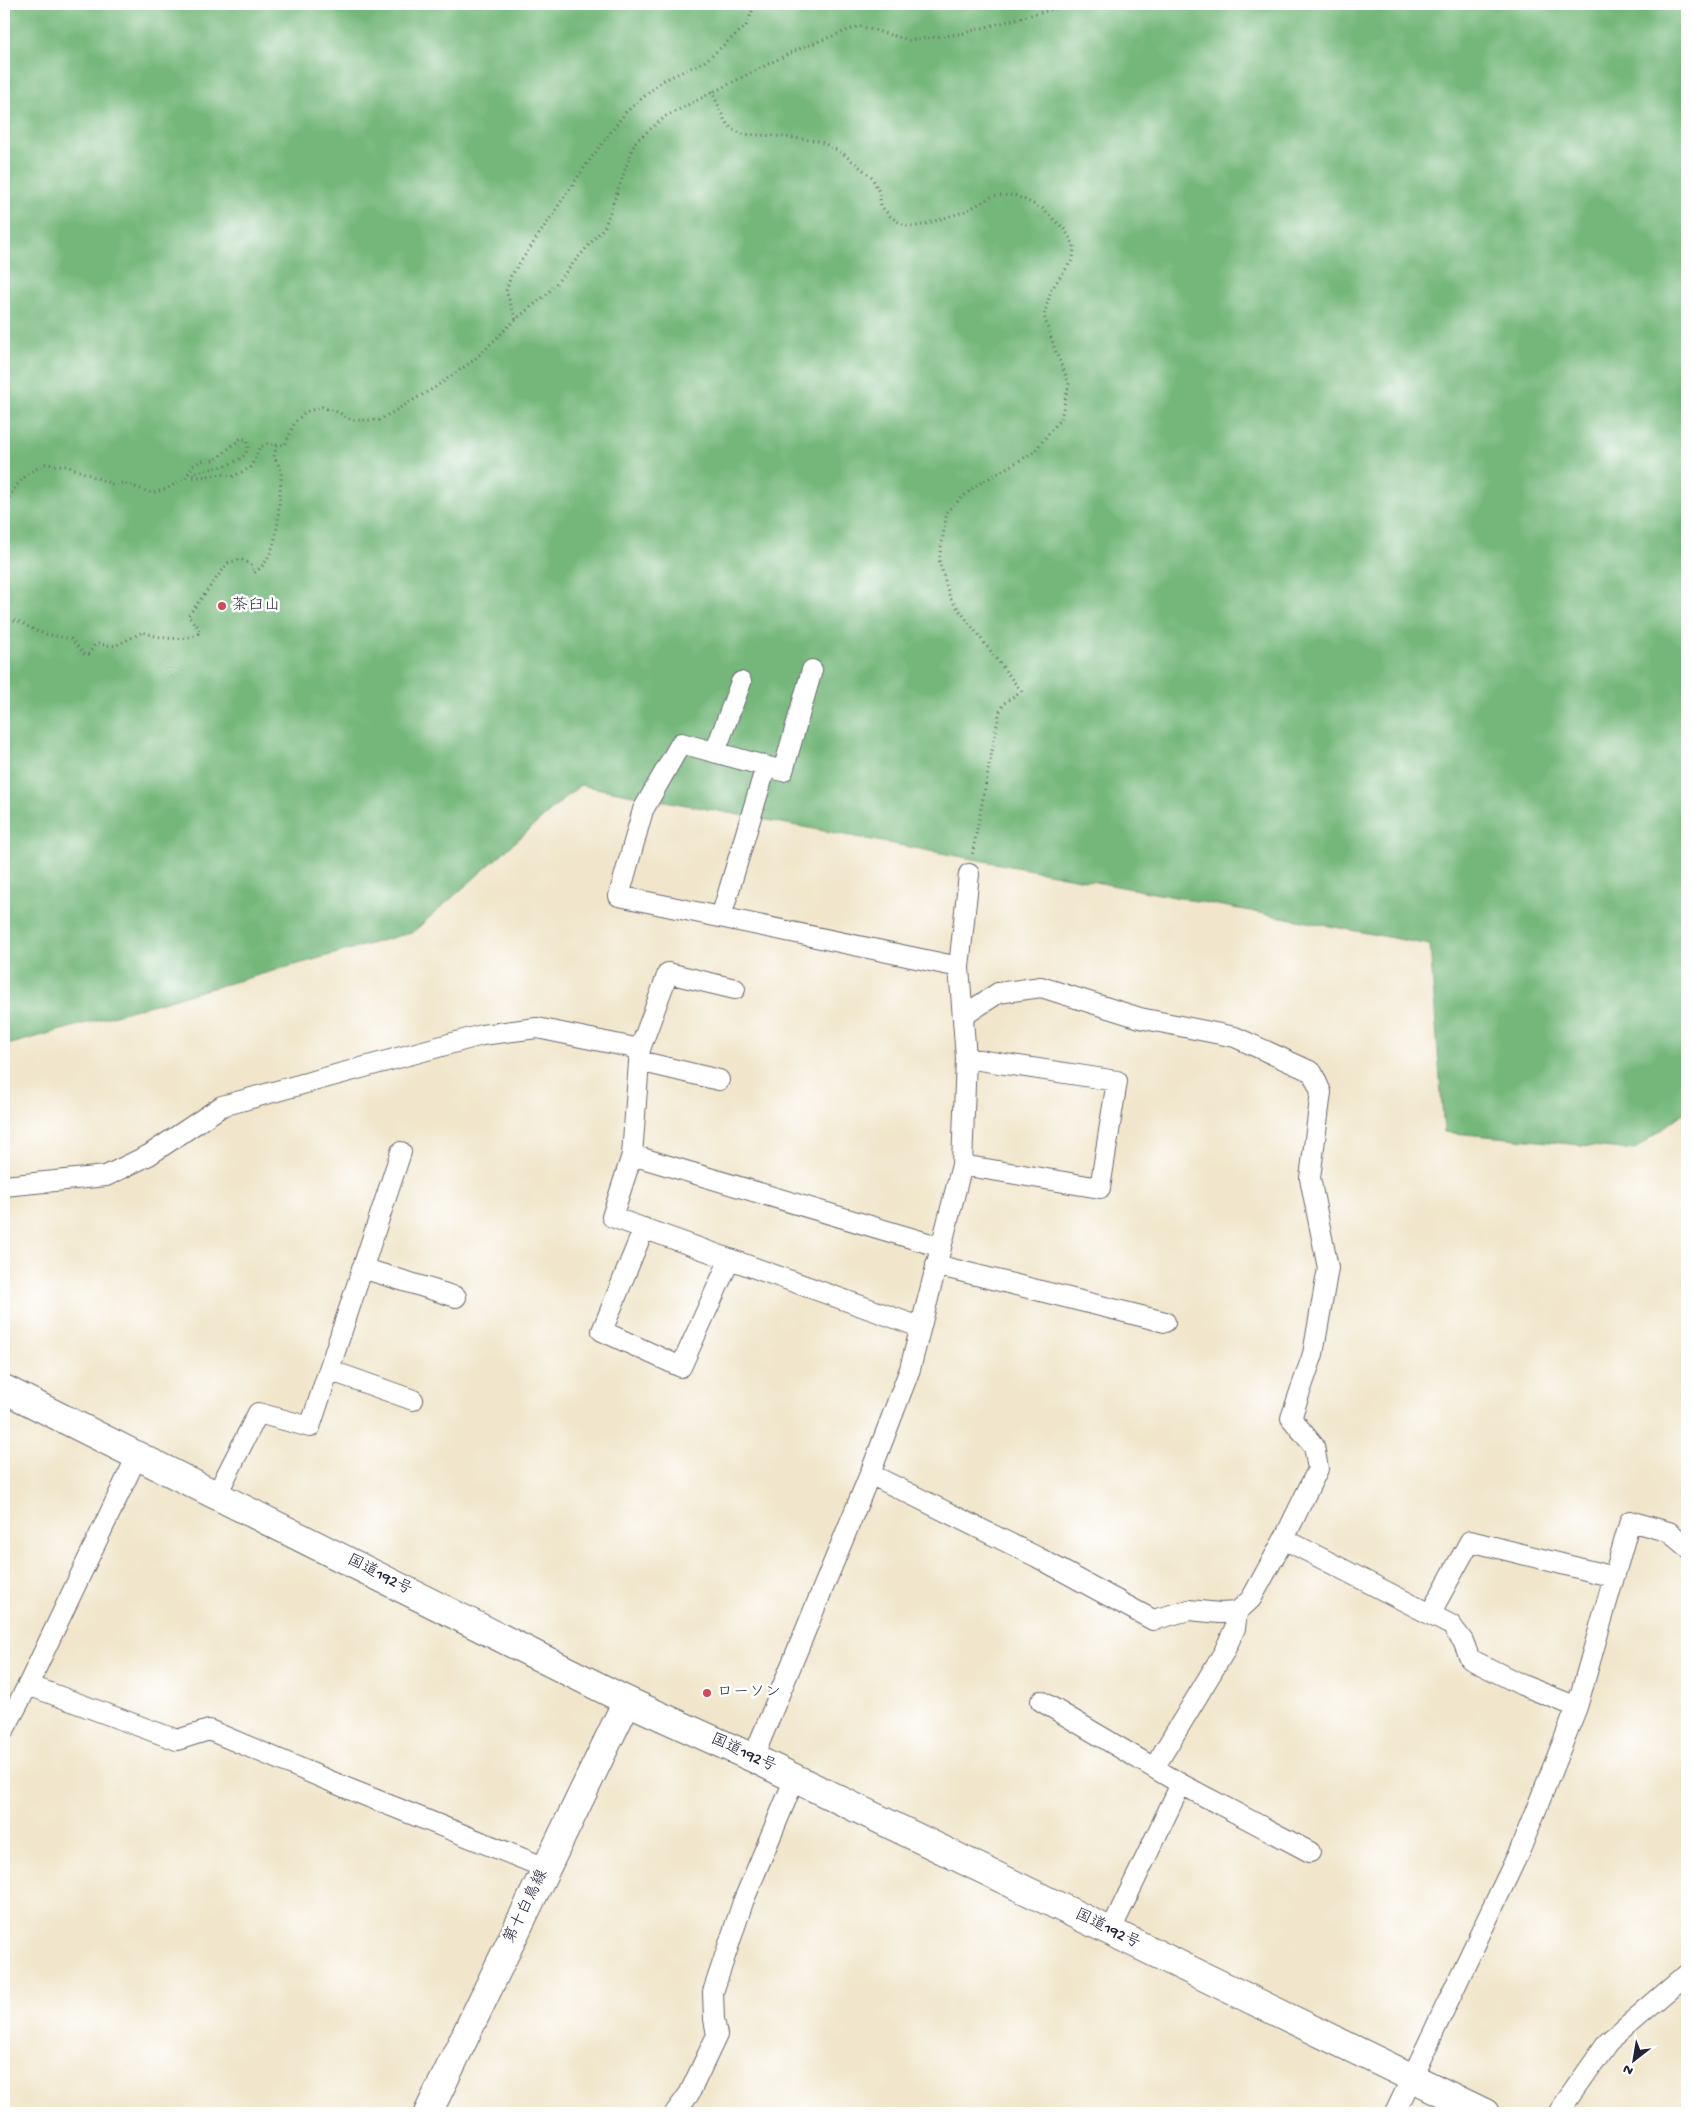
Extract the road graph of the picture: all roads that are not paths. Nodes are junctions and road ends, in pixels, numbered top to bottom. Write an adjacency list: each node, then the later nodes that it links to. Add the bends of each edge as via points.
1 (812, 670): 4 (street, via 783,771)
2 (741, 682): 3 (street)
3 (715, 752): 4 (street); 6 (street, via 681,743 643,810 618,896)
4 (766, 766): 6 (street)
5 (968, 874): 7 (street)
6 (721, 917): 7 (street)
7 (959, 967): 9 (street)
8 (735, 989): 10 (street, via 668,973)
9 (963, 1016): 11 (street); 30 (street, via 998,992 1041,986 1140,1018 1235,1037 1312,1072 1321,1092 1310,1178 1328,1268 1313,1354 1291,1418 1314,1446 1318,1469)
10 (639, 1055): 12 (street); 14 (street); 16 (street, via 537,1028 482,1035 222,1106 149,1155 106,1176)
11 (966, 1058): 15 (street); 15 (street, via 1118,1081 1100,1188)
12 (719, 1080)
13 (401, 1152): 20 (street)
14 (632, 1155): 17 (street, via 612,1217); 18 (street)
15 (962, 1165): 18 (street)
16 (4, 1186)
17 (644, 1228): 19 (street); 19 (street, via 602,1331 681,1367)
18 (938, 1256): 22 (street); 23 (street)
19 (730, 1259): 23 (street)
20 (362, 1268): 21 (street); 24 (street)
21 (456, 1297)
22 (1165, 1322)
23 (920, 1327): 28 (street, via 910,1369)
24 (329, 1370): 26 (street); 29 (street, via 310,1427 258,1413)
25 (4, 1389): 27 (main road, 国道192号)
26 (413, 1400)
27 (138, 1454): 29 (main road, 国道192号); 35 (street)
28 (870, 1474): 33 (street, via 1037,1557 1153,1620 1189,1610); 40 (street)
29 (217, 1494): 36 (main road, 国道192号)
30 (1284, 1539): 33 (street, via 1251,1598); 34 (street)
31 (1687, 1547): 32 (street, via 1669,1532 1630,1521)
32 (1614, 1577): 34 (street, via 1470,1541); 38 (street)
33 (1237, 1612): 41 (street, via 1235,1628 1224,1652)
34 (1430, 1614): 38 (street, via 1451,1625 1463,1641 1470,1659)
35 (28, 1685): 39 (street); 45 (street, via 177,1740 208,1730)
36 (627, 1701): 40 (main road, 国道192号); 45 (main road, 第十白鳥線)
37 (1041, 1701): 41 (street)
38 (1577, 1708): 48 (street, via 1520,1850)
39 (4, 1730)
40 (753, 1758): 42 (main road, 国道192号)
41 (1154, 1768): 43 (street)
42 (795, 1778): 46 (main road, 国道192号); 50 (street, via 743,1902 713,1992 717,2035 689,2094)
43 (1182, 1784): 44 (street); 46 (street)
44 (1310, 1852)
45 (546, 1868): 49 (main road, 第十白鳥線)
46 (1110, 1932): 48 (main road, 国道192号)
47 (1687, 1974): 53 (street, via 1608,2042)
48 (1411, 2078): 51 (street); 52 (main road, 国道192号)
49 (428, 2113)
50 (675, 2113)
51 (1395, 2113)
52 (1485, 2113)
53 (1558, 2113)

